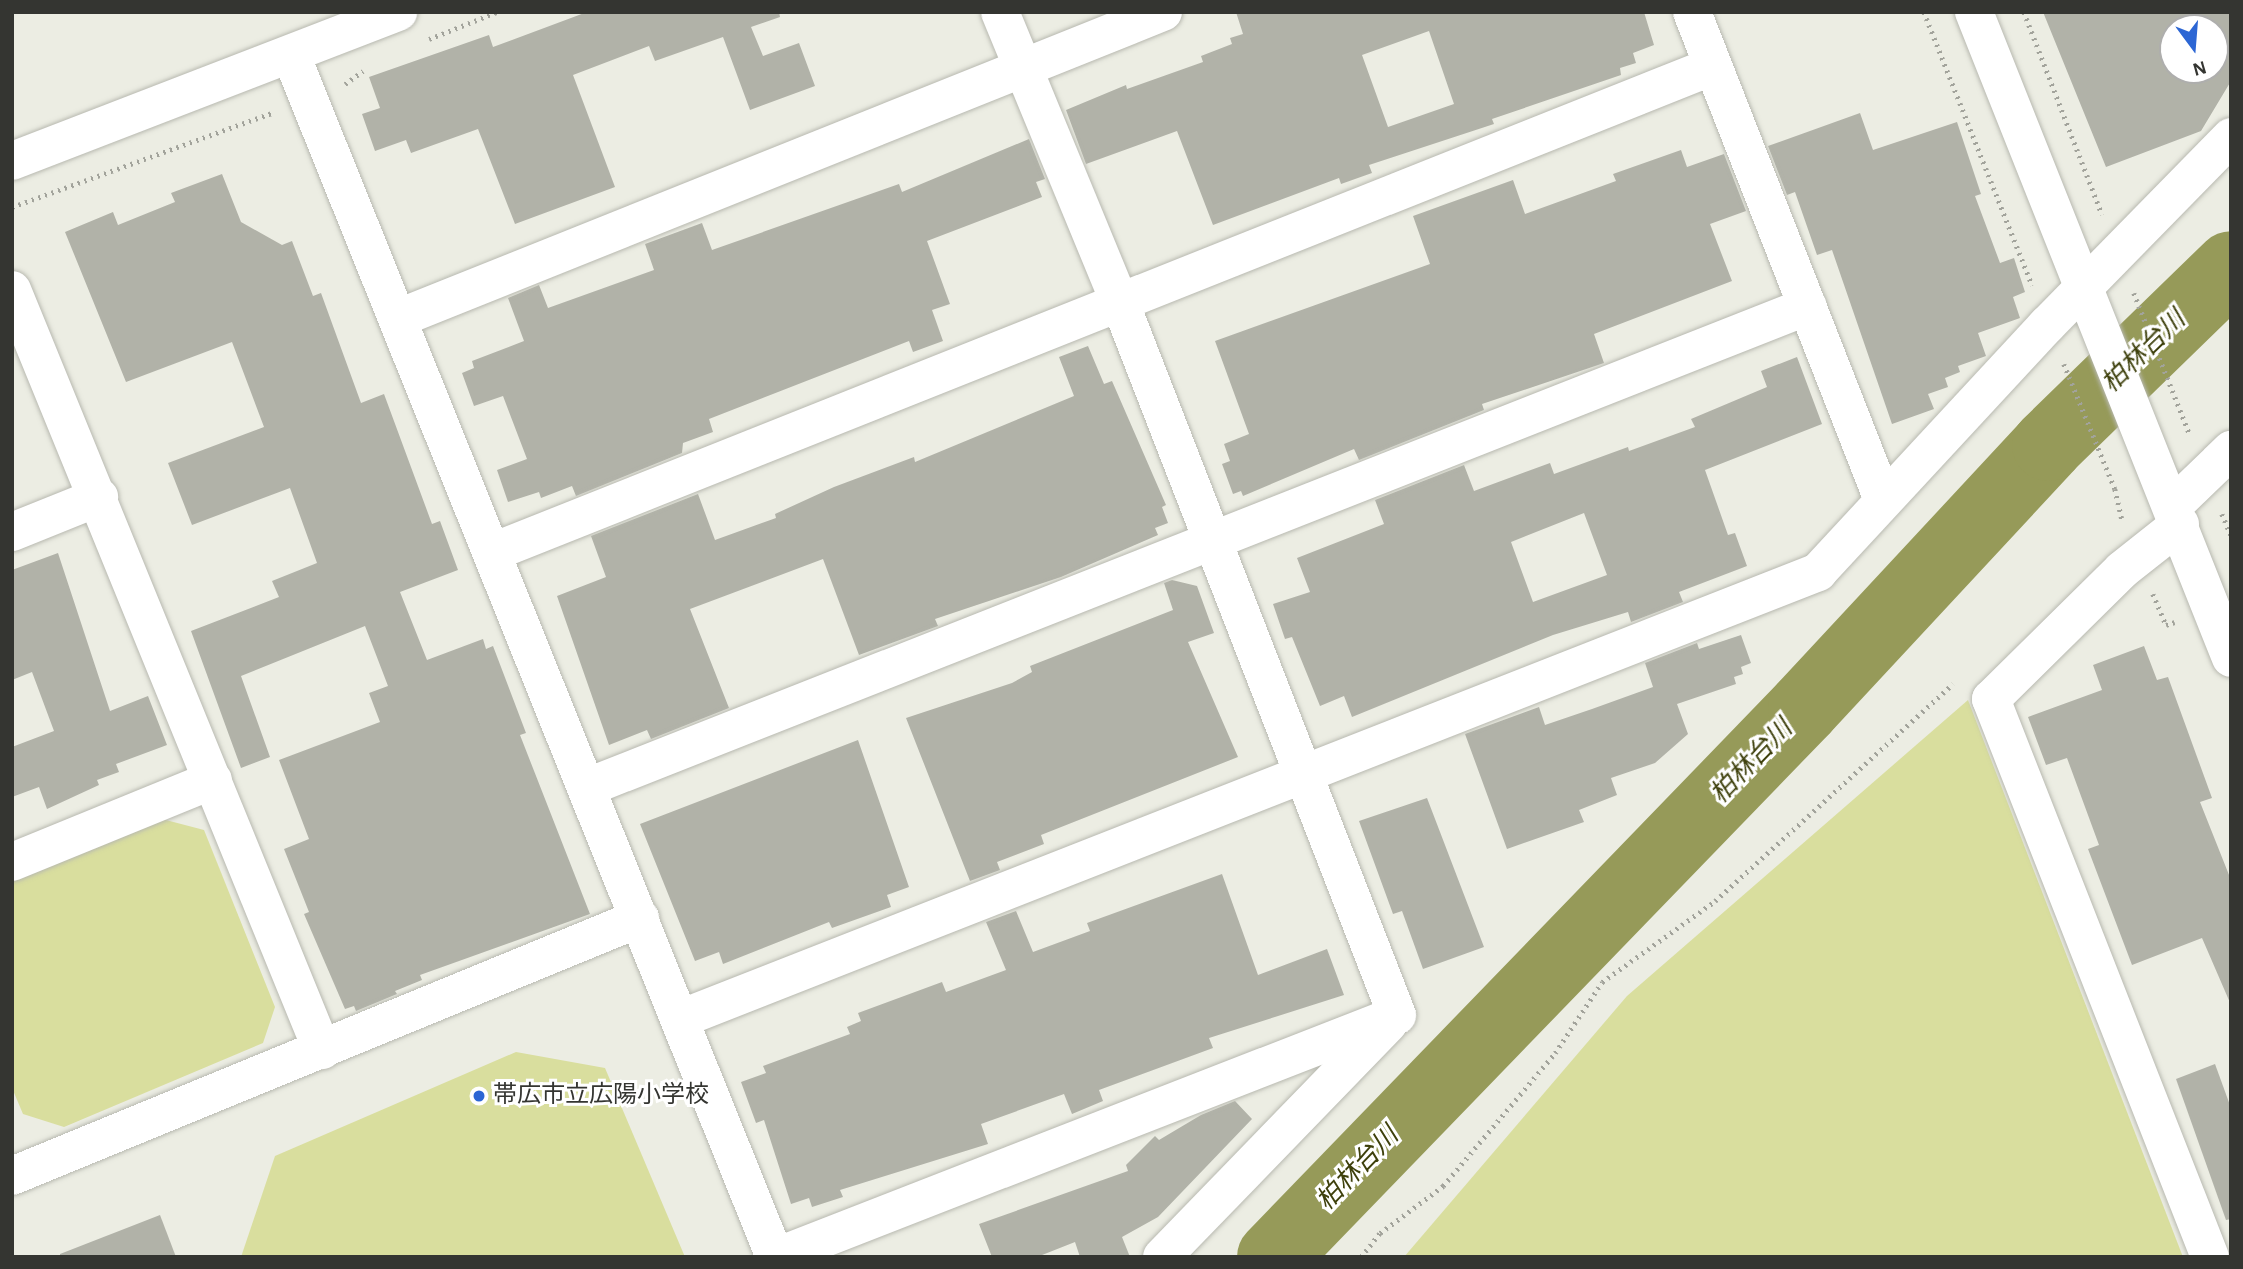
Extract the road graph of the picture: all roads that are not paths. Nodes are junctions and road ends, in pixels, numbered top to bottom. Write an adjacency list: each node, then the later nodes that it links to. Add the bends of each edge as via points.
1 (1000, 12): 8 (street)
2 (1163, 12): 8 (street)
3 (1692, 12): 7 (street)
4 (1974, 12): 11 (street)
5 (381, 19): 6 (street)
6 (310, 36): 10 (street); 15 (street, via 311,99)
7 (1713, 66): 13 (street); 14 (street)
8 (1022, 68): 13 (street); 15 (street)
9 (2231, 136): 11 (street)
10 (12, 162)
11 (2085, 288): 18 (street); 19 (street)
12 (12, 290): 17 (street)
13 (1122, 305): 21 (street); 22 (street)
14 (1808, 306): 18 (street); 21 (street)
15 (399, 318): 22 (street)
16 (2231, 450): 19 (street)
17 (99, 497): 20 (street); 25 (street)
18 (1884, 500): 24 (street, via 1818,572)
19 (2176, 515): 23 (street); 35 (street, via 1991,699)
20 (12, 531)
21 (1211, 539): 24 (street); 26 (street)
22 (494, 552): 26 (street)
23 (2231, 658)
24 (1307, 775): 29 (street); 30 (street)
25 (213, 780): 27 (street); 31 (street)
26 (588, 788): 28 (street)
27 (12, 862)
28 (640, 918): 30 (street); 31 (street)
29 (1397, 1015): 33 (street); 34 (street)
30 (680, 1019): 33 (street)
31 (322, 1050): 32 (street)
32 (14, 1170)
33 (776, 1257)
34 (1162, 1257)
35 (2210, 1257)

